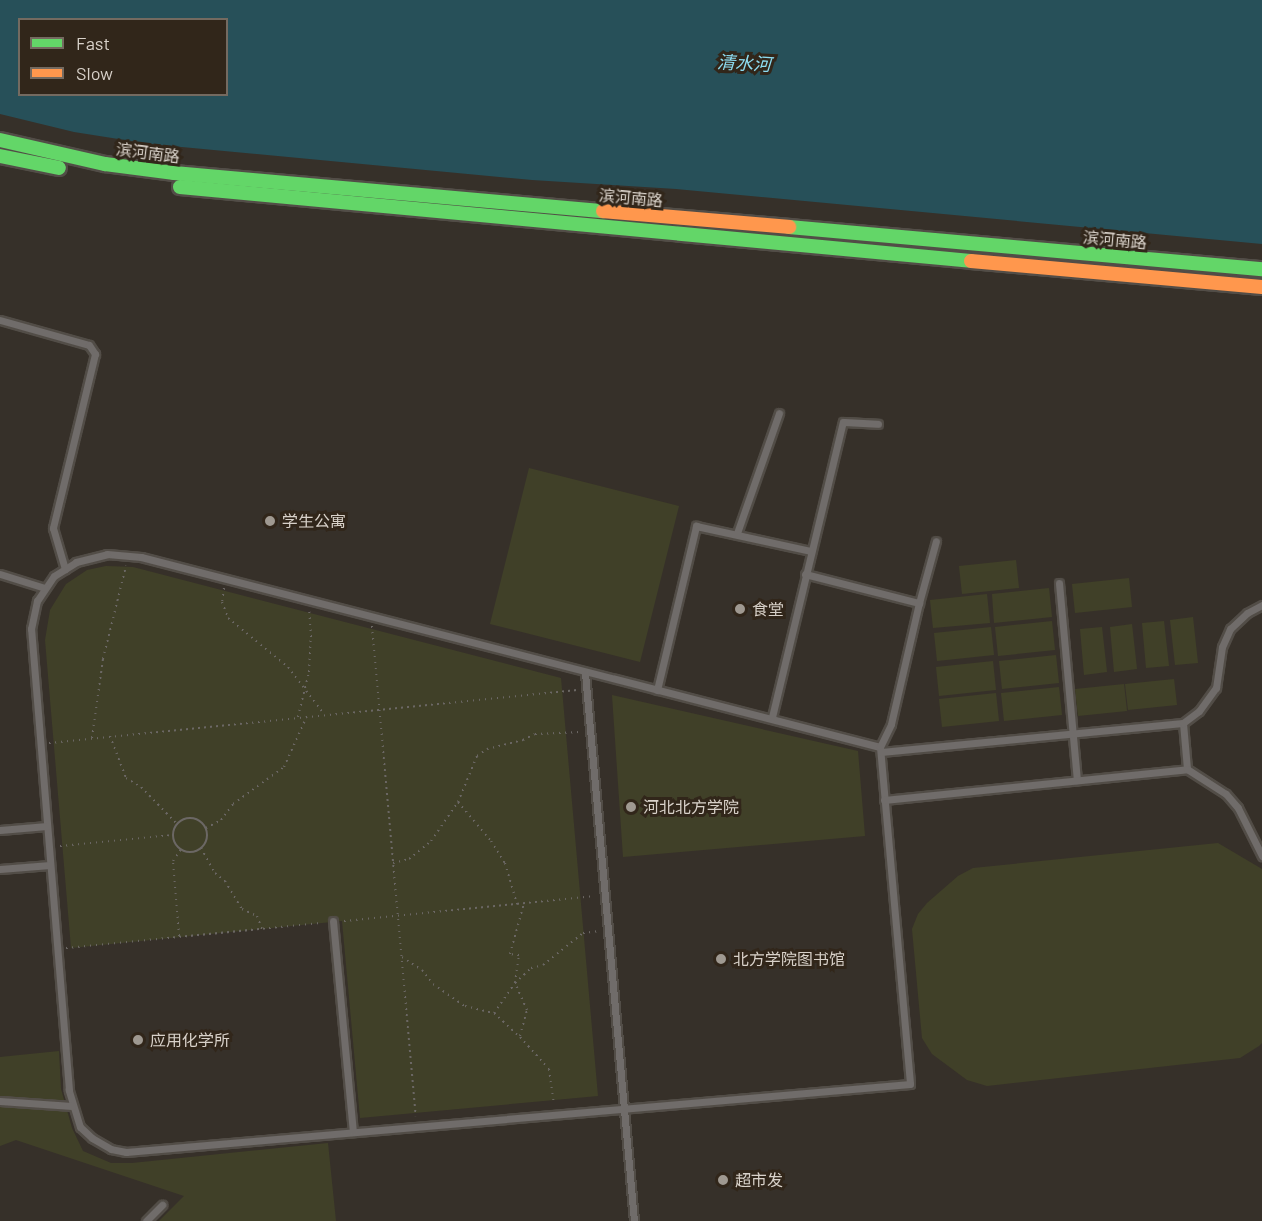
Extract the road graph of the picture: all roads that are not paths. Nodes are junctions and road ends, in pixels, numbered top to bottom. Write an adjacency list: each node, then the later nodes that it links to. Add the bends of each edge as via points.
1 (0, 140): 3 (main road, 滨河南路, via 105,164 174,173)
2 (0, 156): 4 (main road, 滨河南路, via 141,182 248,194)
3 (1262, 269)
4 (1262, 287)
5 (0, 320): 11 (lane, via 89,345 95,354 53,528)
6 (779, 413): 8 (lane)
7 (878, 424): 10 (lane, via 843,422)
8 (737, 533): 10 (lane); 19 (lane, via 696,526)
9 (936, 541): 16 (lane)
10 (811, 551): 13 (lane)
11 (65, 569): 15 (lane); 18 (lane, via 91,556 129,554)
12 (0, 574): 15 (lane)
13 (805, 574): 16 (lane); 20 (lane)
14 (1059, 584): 22 (lane)
15 (45, 588): 27 (lane, via 37,601 31,629)
16 (919, 603): 23 (lane, via 891,724)
17 (1262, 605): 21 (lane, via 1230,629 1222,647 1216,687 1199,711)
18 (585, 673): 19 (lane); 35 (lane)
19 (657, 690): 20 (lane)
20 (772, 717): 23 (lane)
21 (1183, 723): 22 (lane); 24 (lane)
22 (1072, 734): 23 (lane); 25 (lane)
23 (880, 750): 26 (lane)
24 (1187, 769): 25 (lane); 29 (lane, via 1226,794)
25 (1077, 780): 26 (lane)
26 (884, 800): 35 (lane, via 910,1084)
27 (47, 826): 28 (lane); 30 (lane)
28 (0, 830)
29 (1262, 856)
30 (50, 865): 31 (lane); 34 (lane)
31 (0, 869)
32 (333, 921): 36 (lane)
33 (0, 1101): 34 (lane)
34 (72, 1106): 36 (lane, via 80,1127 92,1138 126,1152)
35 (624, 1109): 36 (lane); 39 (lane)
36 (352, 1132)
37 (162, 1205): 38 (lane)
38 (146, 1221)
39 (634, 1221)

